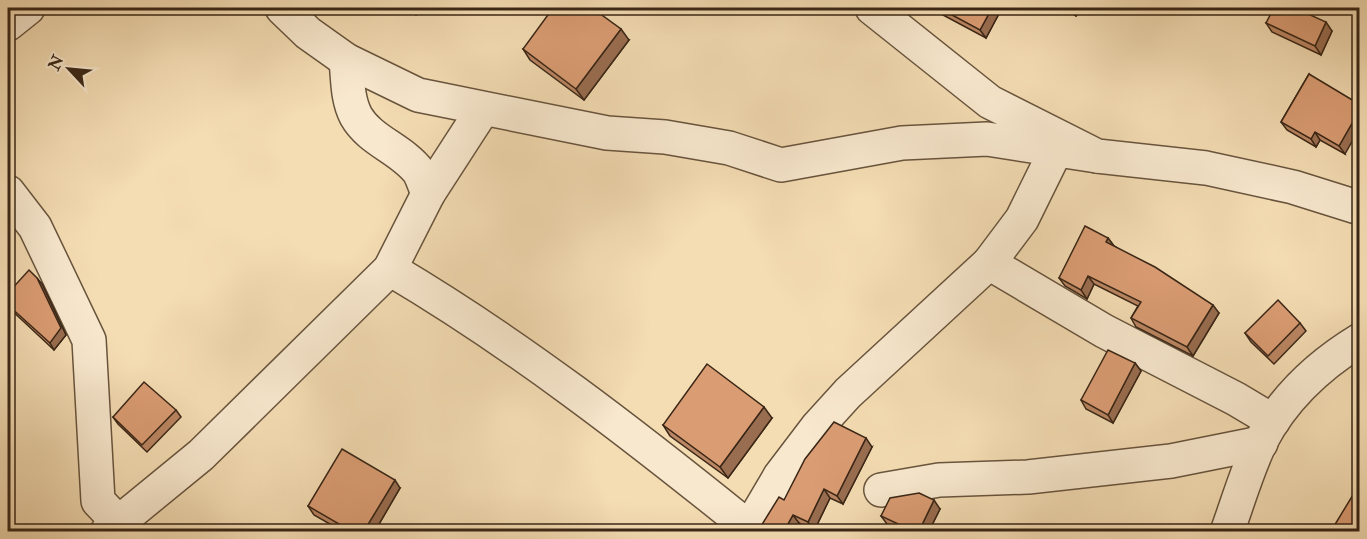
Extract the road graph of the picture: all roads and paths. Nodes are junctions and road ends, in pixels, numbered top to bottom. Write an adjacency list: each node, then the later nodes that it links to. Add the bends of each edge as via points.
1 (28, 8): 4 (street)
2 (282, 8): 5 (street, via 308,33)
3 (872, 8): 8 (street, via 990,102)
4 (8, 24)
5 (346, 60): 6 (street, via 418,95); 10 (street, via 349,92 357,116 365,128 414,166)
6 (483, 109): 7 (street, via 607,133 719,146 781,165 902,143 987,139); 10 (street)
7 (1057, 148): 8 (street); 12 (street, via 1031,203)
8 (1097, 156): 11 (street, via 1206,168 1293,187)
9 (8, 192): 17 (street, via 35,227 89,340 98,501)
10 (428, 194): 13 (street)
11 (1359, 208)
12 (989, 263): 15 (street, via 1104,331 1236,399); 18 (street, via 833,410 780,476)
13 (390, 269): 17 (street, via 201,455); 18 (street, via 531,360)
14 (1359, 340): 15 (street, via 1312,375)
15 (1267, 432): 16 (street, via 1171,461 1028,477 939,480); 19 (street)
16 (881, 490)
17 (113, 527)
18 (747, 529)
19 (1227, 531)

